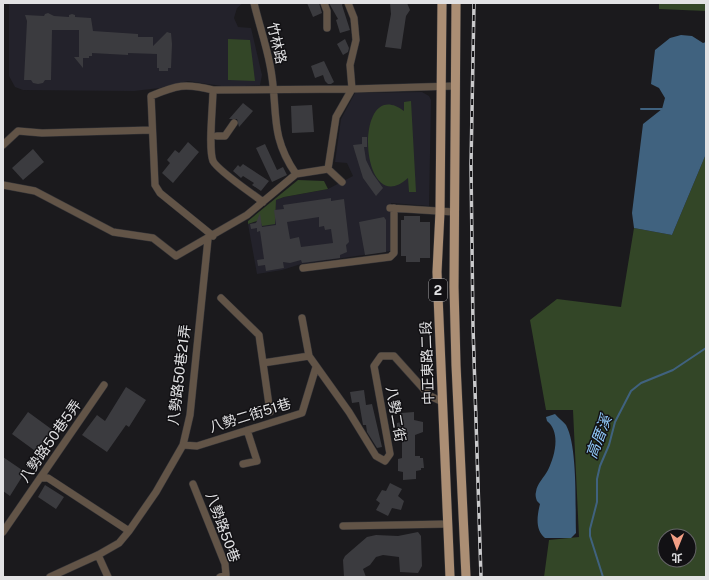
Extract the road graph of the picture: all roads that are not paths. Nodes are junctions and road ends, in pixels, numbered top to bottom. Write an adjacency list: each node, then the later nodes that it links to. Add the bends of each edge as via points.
1 (254, 3): 9 (street, 竹林路, via 270,66)
2 (324, 3): 6 (street, via 327,10)
3 (348, 3): 10 (street, via 354,18 356,40 350,65)
4 (442, 3): 7 (main road, 中正東路二段 / 2)
5 (456, 3): 8 (main road, 中正東路二段 / 2)
6 (327, 28)
7 (441, 85): 8 (street); 10 (street); 21 (main road, 中正東路二段 / 2)
8 (456, 86): 22 (main road, 中正東路二段 / 2)
9 (272, 89): 10 (street); 11 (street); 17 (street, 竹林路, via 276,133 285,158)
10 (352, 89): 16 (street, via 336,117)
11 (213, 90): 13 (street, via 190,85 170,88 151,96); 20 (street, via 213,162)
12 (234, 123): 14 (street, via 225,136)
13 (152, 130): 15 (street, via 42,133 18,131); 23 (street, via 155,185 160,193)
14 (217, 136)
15 (3, 145)
16 (328, 169): 17 (street); 18 (street)
17 (296, 174): 20 (street)
18 (342, 182)
19 (3, 185): 23 (street, via 35,191 113,232 153,238 176,256)
20 (263, 202): 23 (street, via 247,215)
21 (440, 212): 22 (street); 24 (street, via 392,208 394,253 390,256); 31 (main road, 中正東路二段 / 2, via 437,272)
22 (454, 212): 47 (main road, 中正東路二段 / 2, via 456,365)
23 (210, 237): 34 (street, 八勢路50巷21弄, via 190,415)
24 (303, 268)
25 (221, 298): 28 (street, via 259,335)
26 (302, 318): 27 (street, 八勢二街)
27 (309, 356): 28 (street); 29 (street, 八勢二街)
28 (263, 363): 32 (street)
29 (316, 367): 31 (street, 八勢二街, via 349,412 376,456 385,461 390,454 374,366 381,356 394,356 430,396); 33 (street, 八勢二街51巷, via 302,413)
30 (104, 385): 36 (street, 八勢路50巷5弄)
31 (443, 402): 38 (main road, 中正東路二段 / 2)
32 (270, 412)
33 (247, 430): 34 (street, 八勢二街51巷, via 197,446); 35 (street, via 257,461)
34 (183, 445): 40 (street, 八勢路50巷21弄, via 156,492)
35 (243, 464)
36 (41, 478): 40 (street, via 48,478); 41 (street, 八勢路50巷5弄)
37 (193, 484): 45 (street, 八勢路50巷, via 225,564 226,575)
38 (448, 524): 39 (street); 46 (main road, 中正東路二段 / 2)
39 (343, 526)
40 (129, 531): 42 (street, 八勢路50巷21弄, via 119,543)
41 (3, 532)
42 (98, 555): 43 (street); 44 (street)
43 (50, 577)
44 (108, 577)
45 (220, 577)
46 (450, 577)
47 (466, 577)

